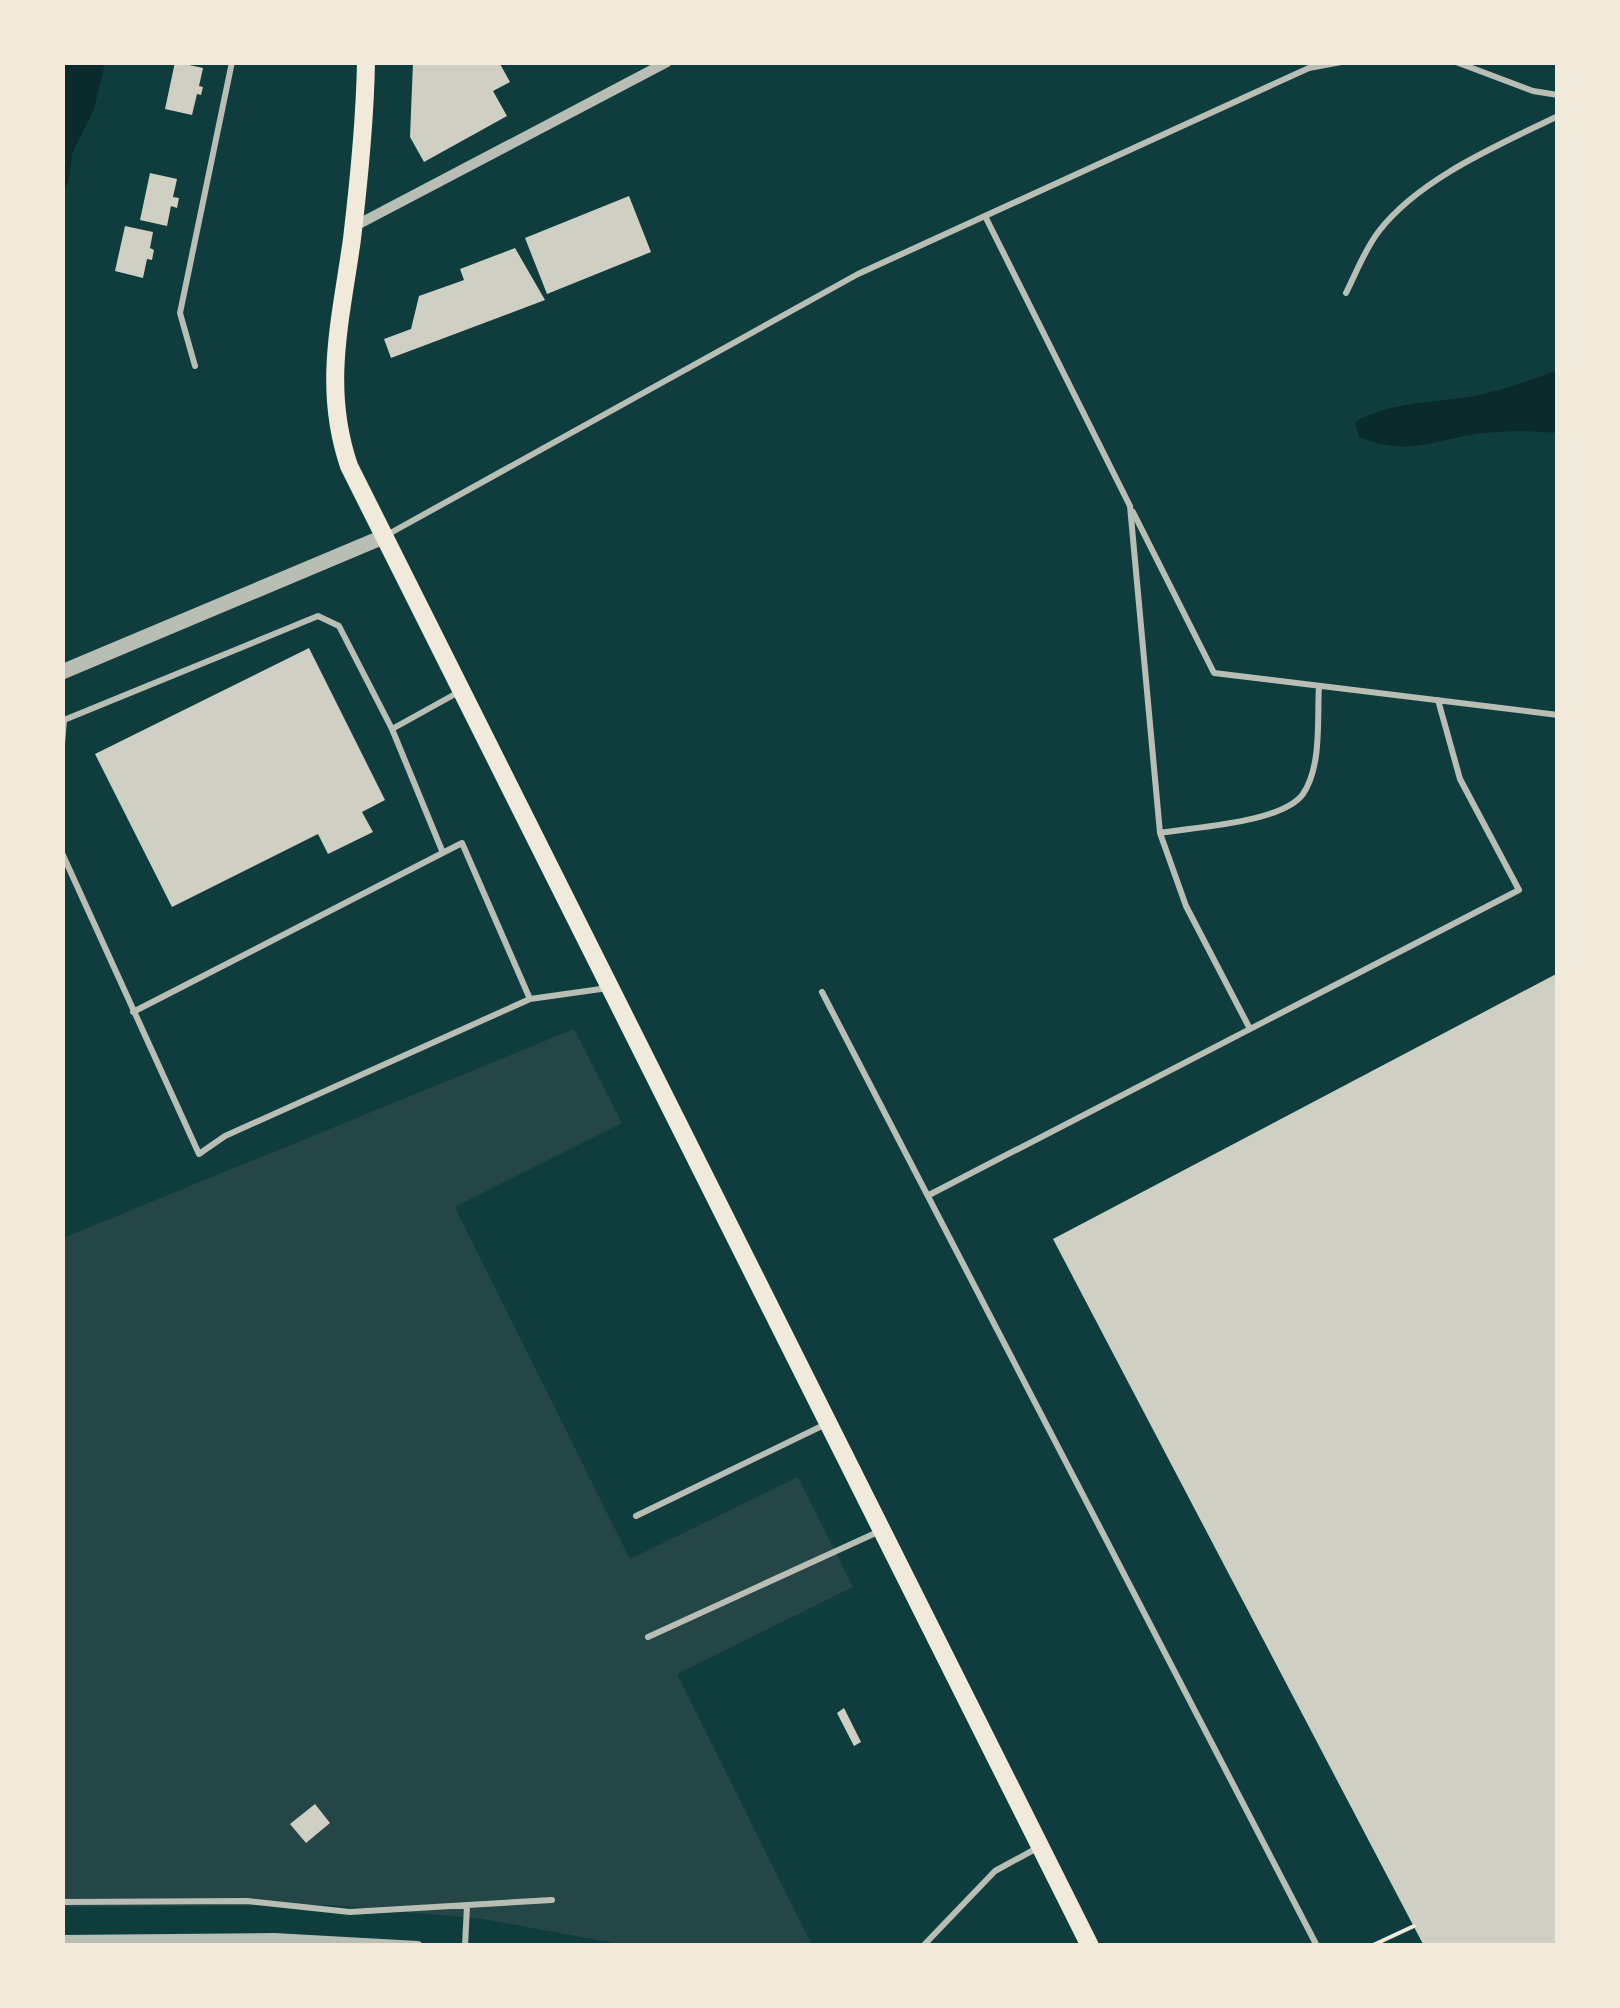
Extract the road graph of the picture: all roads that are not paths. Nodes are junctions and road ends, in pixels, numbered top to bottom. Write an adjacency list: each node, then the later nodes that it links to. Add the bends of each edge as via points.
1 (232, 62): 11 (lane, via 180,312)
2 (366, 62): 9 (main road)
3 (666, 62): 9 (street)
4 (1341, 62): 8 (lane, via 1308,68)
5 (1456, 62): 6 (lane)
6 (1558, 95)
7 (1558, 116): 10 (lane, via 1473,157 1410,200 1378,231)
8 (985, 216): 12 (lane); 13 (lane, via 858,274)
9 (353, 227): 13 (main road, via 333,402 349,466)
10 (1346, 294)
11 (195, 366)
12 (1130, 506): 15 (lane, via 1214,673); 21 (lane)
13 (383, 537): 14 (street); 16 (main road)
14 (62, 672)
15 (1319, 686): 17 (lane); 21 (lane, via 1315,761 1302,796 1272,815)
16 (460, 692): 19 (lane); 24 (main road)
17 (1438, 700): 18 (lane); 28 (lane, via 1460,779 1519,890)
18 (1558, 715)
19 (392, 729): 20 (lane, via 339,626 318,616 64,720); 23 (lane)
20 (62, 744)
21 (1160, 833): 28 (lane, via 1186,906)
22 (62, 852): 27 (lane)
23 (444, 853): 26 (lane, via 462,843); 27 (lane)
24 (609, 988): 26 (lane); 30 (main road)
25 (822, 992): 29 (lane)
26 (530, 1000): 27 (lane, via 225,1136 199,1154)
27 (134, 1012)
28 (1250, 1029): 29 (lane)
29 (929, 1196): 45 (lane)
30 (828, 1423): 31 (lane); 32 (main road)
31 (636, 1516)
32 (882, 1531): 33 (lane); 34 (main road)
33 (648, 1637)
34 (1040, 1846): 43 (lane, via 995,1870); 44 (main road)
35 (552, 1900): 37 (lane)
36 (62, 1902): 37 (lane, via 247,1901 350,1912)
37 (467, 1906): 42 (lane)
38 (62, 1940): 39 (street)
39 (182, 1942): 40 (street)
40 (304, 1942): 41 (street)
41 (418, 1946)
42 (465, 1946)
43 (923, 1946)
44 (1090, 1946)
45 (1317, 1946)

